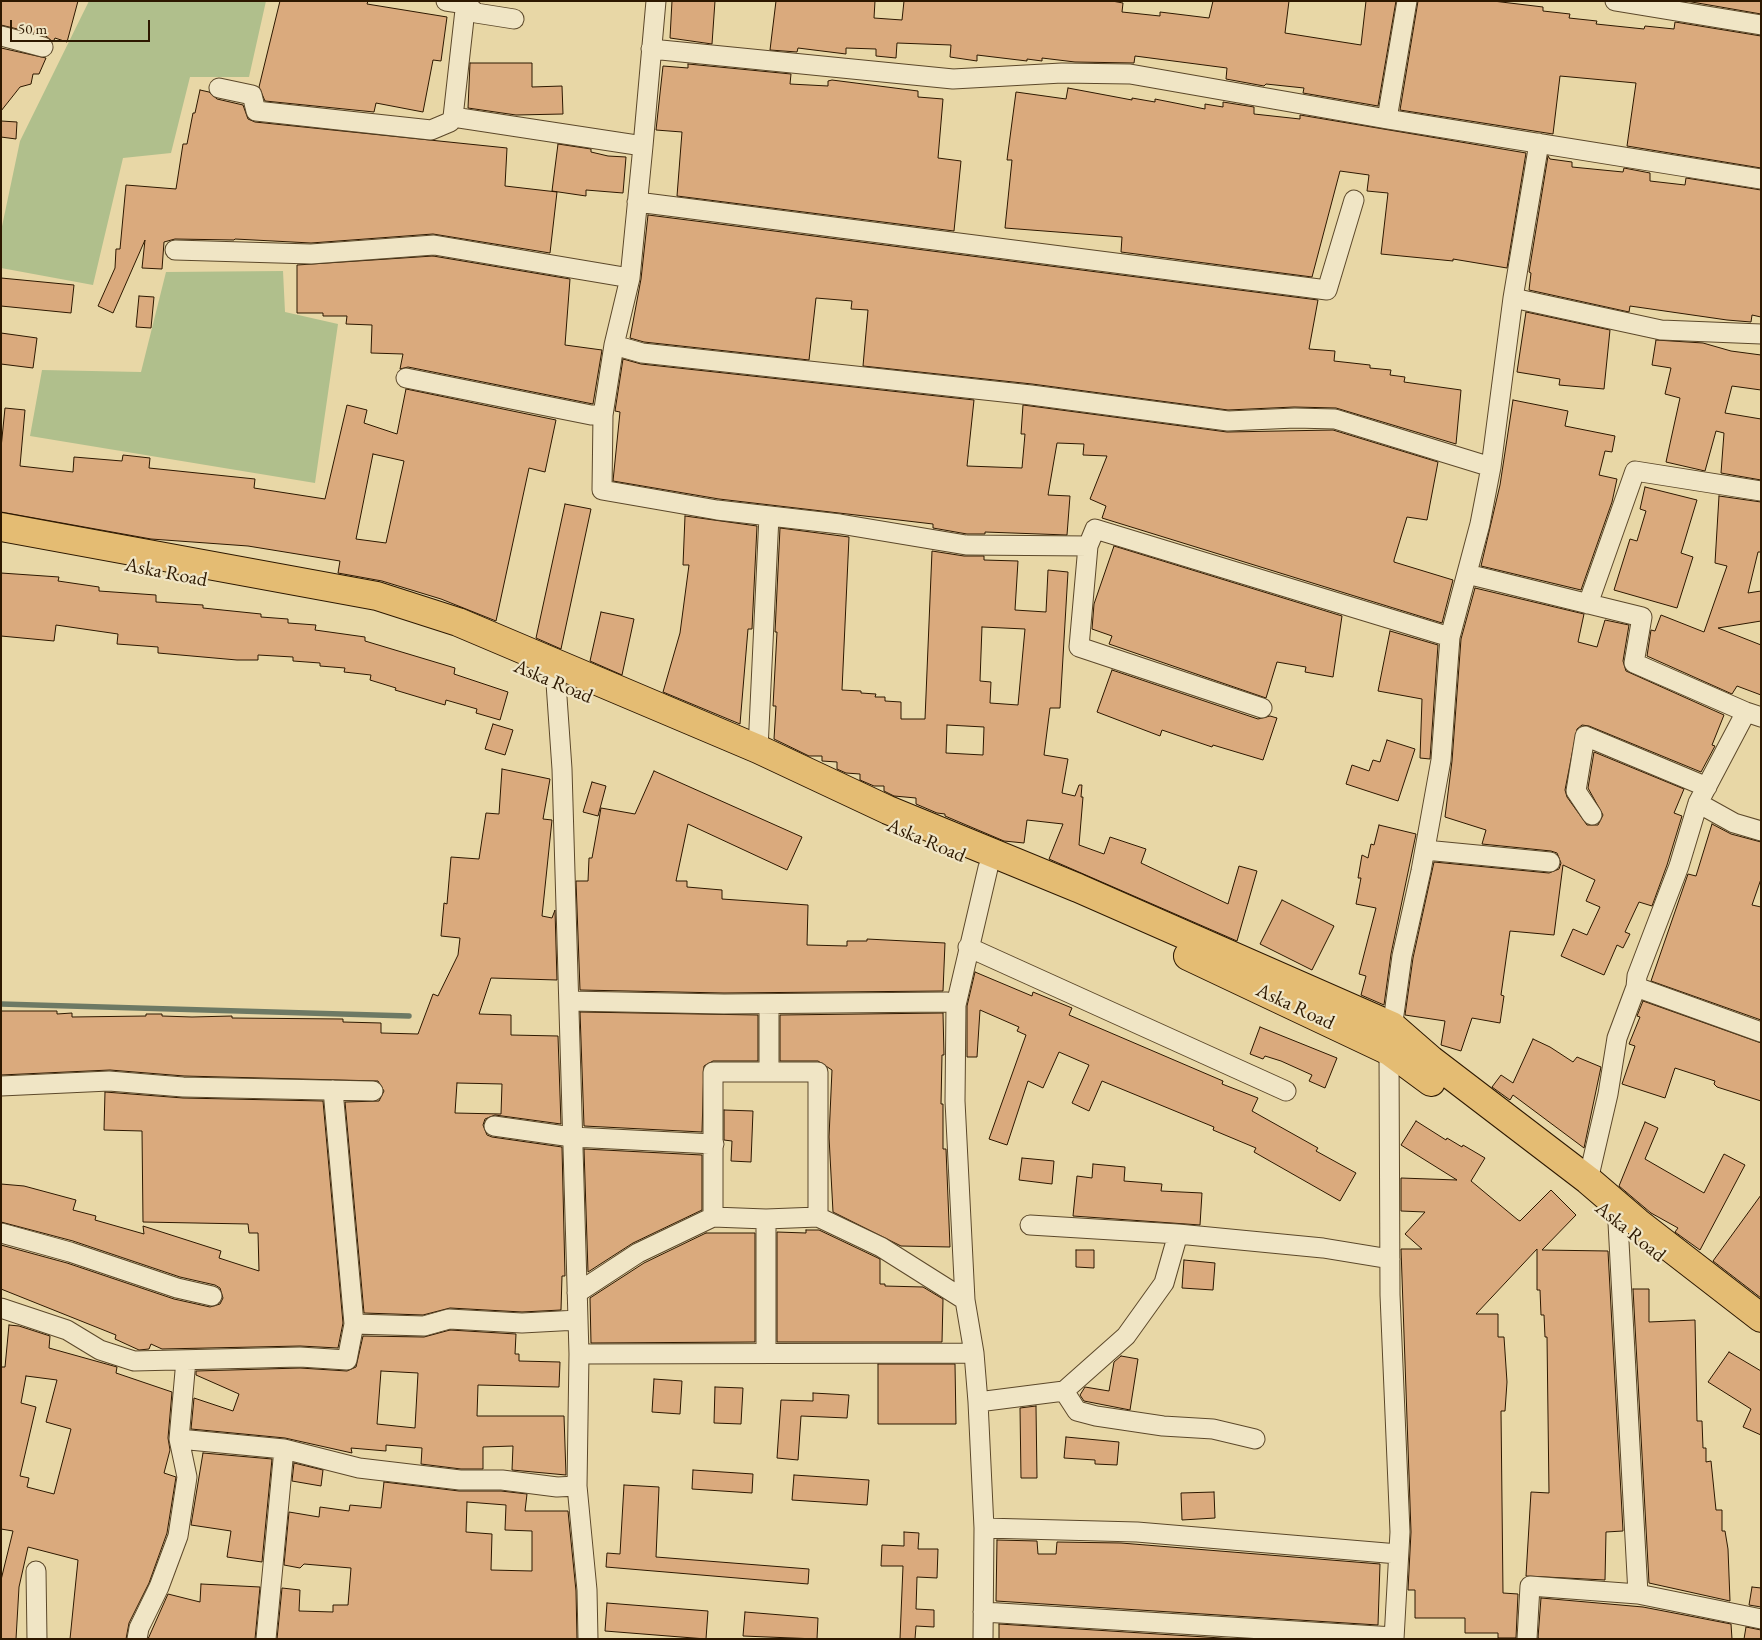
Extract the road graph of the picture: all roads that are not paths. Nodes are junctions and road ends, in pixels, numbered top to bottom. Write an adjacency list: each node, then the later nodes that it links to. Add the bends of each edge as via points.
1 (446, 1): 5 (street)
2 (656, 1): 11 (street)
3 (1407, 1): 14 (street)
4 (1615, 1): 6 (street)
5 (466, 2): 7 (street, via 476,13); 13 (street)
6 (1664, 5): 8 (street)
7 (514, 19)
8 (1761, 25)
9 (1, 36): 10 (street)
10 (43, 47)
11 (651, 49): 14 (street, via 954,79 1062,73 1130,74); 16 (street)
12 (219, 88): 13 (street, via 252,96 256,111 431,130 450,122)
13 (453, 116): 16 (street)
14 (1387, 119): 15 (street)
15 (1539, 144): 17 (street); 22 (street)
16 (643, 146): 19 (street)
17 (1761, 179)
18 (1354, 200): 19 (street, via 1327,290)
19 (637, 202): 21 (street)
20 (175, 250): 21 (street, via 311,254 434,245)
21 (630, 278): 24 (street)
22 (1513, 298): 23 (street, via 1661,330); 27 (street)
23 (1761, 334)
24 (614, 345): 26 (street); 27 (street, via 642,352 1030,395 1228,421 1336,420)
25 (406, 378): 26 (street)
26 (603, 414): 29 (street, via 602,490)
27 (1491, 466): 33 (street)
28 (1761, 491): 34 (street, via 1635,471)
29 (769, 516): 32 (street, via 966,545); 39 (street)
30 (1, 527): 36 (highway, via 377,596 458,622)
31 (1, 541): 36 (highway, Aska Road, via 405,618)
32 (1088, 546): 35 (street, via 1095,529); 37 (street, via 1079,648)
33 (1467, 574): 34 (street); 35 (street)
34 (1588, 604): 38 (street, via 1642,617 1634,663)
35 (1450, 637): 44 (street, via 1441,760)
36 (557, 674): 39 (highway); 46 (highway, Aska Road); 49 (street)
37 (1262, 708)
38 (1753, 715): 40 (street)
39 (758, 749): 53 (highway, via 888,810 1078,888)
40 (1707, 786): 41 (street); 42 (street, via 1585,736 1576,791)
41 (1698, 803): 43 (street, via 1734,823); 48 (street, via 1679,866 1637,976)
42 (1592, 815)
43 (1761, 831)
44 (1425, 850): 45 (street); 53 (street, via 1402,956)
45 (1550, 862)
46 (988, 868): 47 (street); 53 (highway, Aska Road, via 1196,960)
47 (968, 947): 51 (street); 58 (street)
48 (1636, 987): 52 (street); 62 (street, via 1618,1038)
49 (569, 1000): 50 (street); 60 (street)
50 (769, 1004): 51 (street, via 947,1002); 54 (street)
51 (956, 1005): 73 (street, via 955,1101)
52 (1761, 1032)
53 (1391, 1038): 62 (highway, via 1431,1060); 66 (highway, Aska Road); 70 (street)
54 (769, 1072): 61 (street, via 713,1072); 64 (street, via 818,1072)
55 (1, 1086): 56 (street, via 109,1081 183,1087)
56 (333, 1090): 57 (street); 77 (street)
57 (373, 1091)
58 (1286, 1091)
59 (494, 1126): 60 (street)
60 (572, 1138): 61 (street); 71 (street)
61 (714, 1144): 63 (street)
62 (1588, 1180): 75 (highway)
63 (713, 1217): 65 (street); 71 (street, via 638,1253)
64 (818, 1217): 65 (street); 73 (street, via 881,1247)
65 (766, 1219): 79 (street)
66 (1618, 1223): 78 (highway, Aska Road); 92 (street)
67 (1030, 1225): 69 (street)
68 (1, 1233): 72 (street)
69 (1178, 1234): 70 (street, via 1323,1248); 83 (street, via 1164,1283 1126,1336)
70 (1390, 1259): 90 (street, via 1400,1532)
71 (577, 1293): 76 (street)
72 (212, 1296)
73 (965, 1300): 80 (street)
74 (1, 1308): 82 (street, via 67,1330 100,1350 134,1361)
75 (1761, 1318)
76 (578, 1320): 77 (street, via 522,1323 449,1319 424,1326); 81 (street)
77 (354, 1324): 82 (street, via 347,1360 300,1357)
78 (1761, 1336)
79 (766, 1353): 80 (street); 81 (street)
80 (974, 1353): 84 (street)
81 (578, 1354): 88 (street)
82 (186, 1360): 85 (street)
83 (1064, 1391): 84 (street); 86 (street, via 1077,1411 1096,1416 1163,1426 1213,1429)
84 (978, 1402): 89 (street)
85 (179, 1438): 87 (street); 97 (street, via 187,1477 178,1536)
86 (1256, 1440)
87 (284, 1449): 88 (street, via 359,1468 460,1480); 98 (street)
88 (577, 1486): 99 (street, via 587,1590)
89 (984, 1528): 90 (street, via 1137,1532); 93 (street)
90 (1398, 1554): 95 (street)
91 (36, 1571): 96 (street)
92 (1638, 1594): 94 (street); 101 (street, via 1530,1586)
93 (983, 1612): 95 (street); 100 (street)
94 (1761, 1619)
95 (1394, 1638)
96 (37, 1639)
97 (137, 1639)
98 (266, 1639)
99 (588, 1639)
100 (983, 1639)
101 (1527, 1639)

